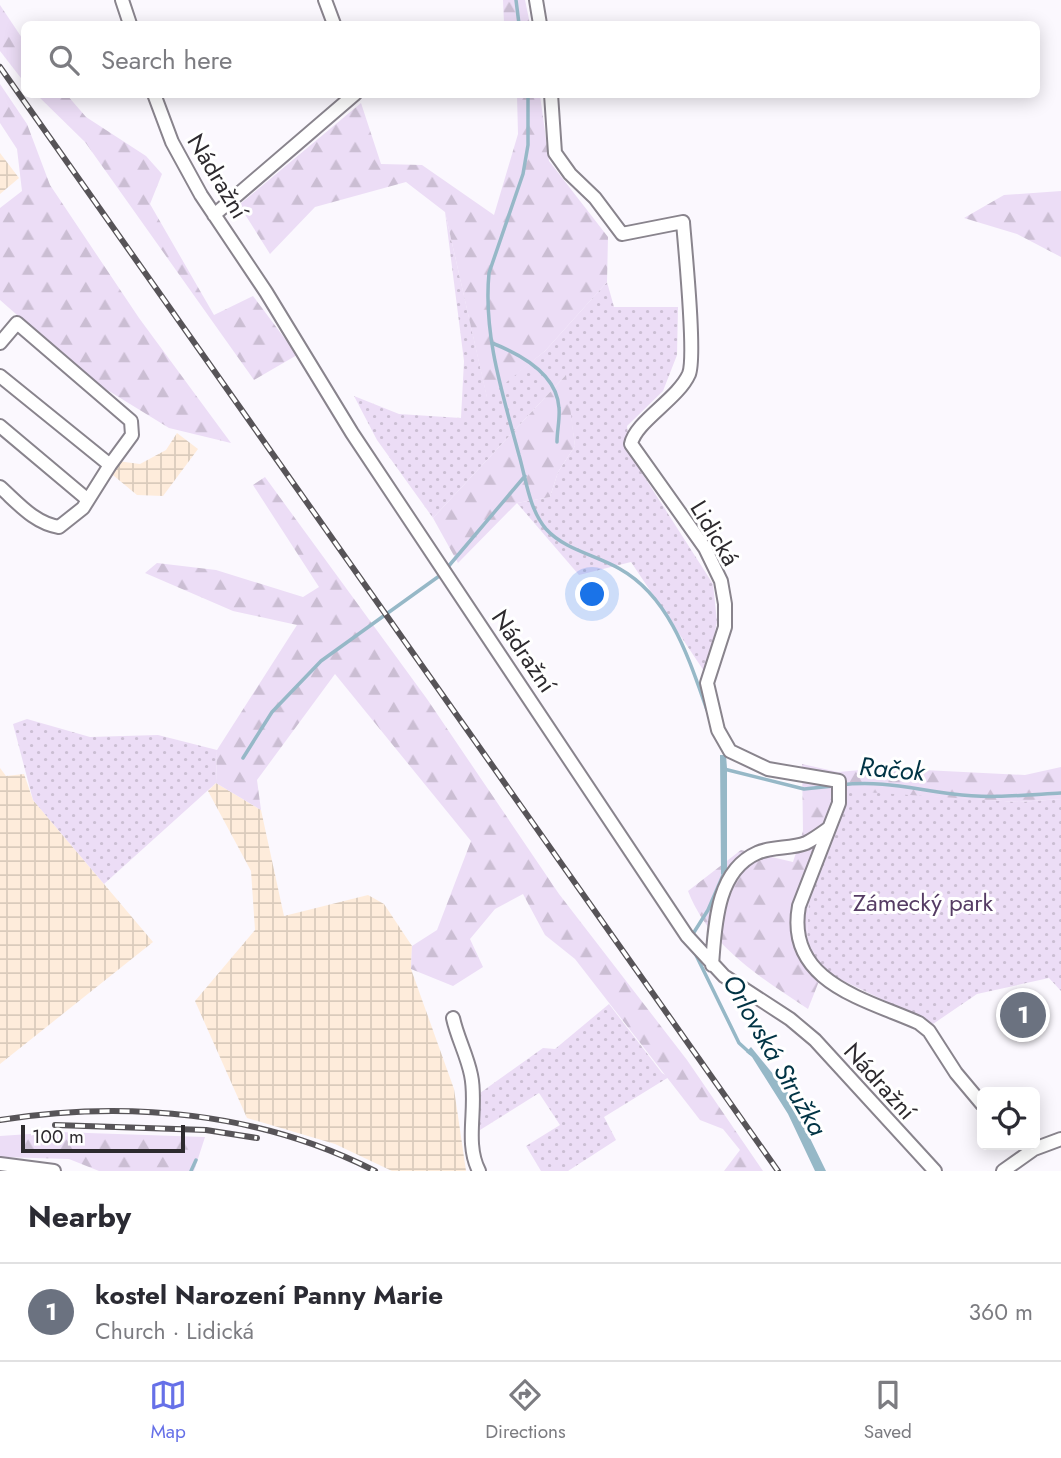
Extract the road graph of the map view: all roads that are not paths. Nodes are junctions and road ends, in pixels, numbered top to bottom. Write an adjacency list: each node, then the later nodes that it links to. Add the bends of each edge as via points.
1 (122, 0): 4 (street)
2 (325, 0): 5 (street)
3 (536, 0): 6 (street)
4 (129, 21)
5 (333, 21)
6 (540, 21)
7 (156, 98): 10 (street, Nádražní, via 172,142)
8 (350, 98): 10 (street)
9 (551, 98): 17 (street, Lidická, via 555,153 596,198 614,227 622,234 683,222 690,372 667,404 633,435 631,444 705,548 721,582 725,627 707,683 718,730 730,751 768,769 839,780)
10 (214, 215): 18 (street, Nádražní, via 352,433 663,900)
11 (0, 343): 14 (street, via 17,323 131,421 132,435)
12 (0, 376): 14 (street)
13 (0, 426): 16 (street)
14 (110, 466): 16 (street)
15 (0, 486): 16 (street, via 46,525 59,527)
16 (85, 504)
17 (830, 828): 18 (street, via 805,843 759,852 741,867 716,912); 20 (street, Lidická, via 799,906 799,942 817,973 833,985 929,1031)
18 (712, 965): 27 (street, Nádražní, via 804,1030)
19 (453, 1018): 26 (street, via 472,1076 471,1149)
20 (977, 1098)
21 (1061, 1139): 22 (street)
22 (1040, 1145)
23 (1028, 1150): 28 (street)
24 (0, 1164): 25 (street)
25 (54, 1171)
26 (479, 1171)
27 (934, 1171)
28 (1003, 1171)

